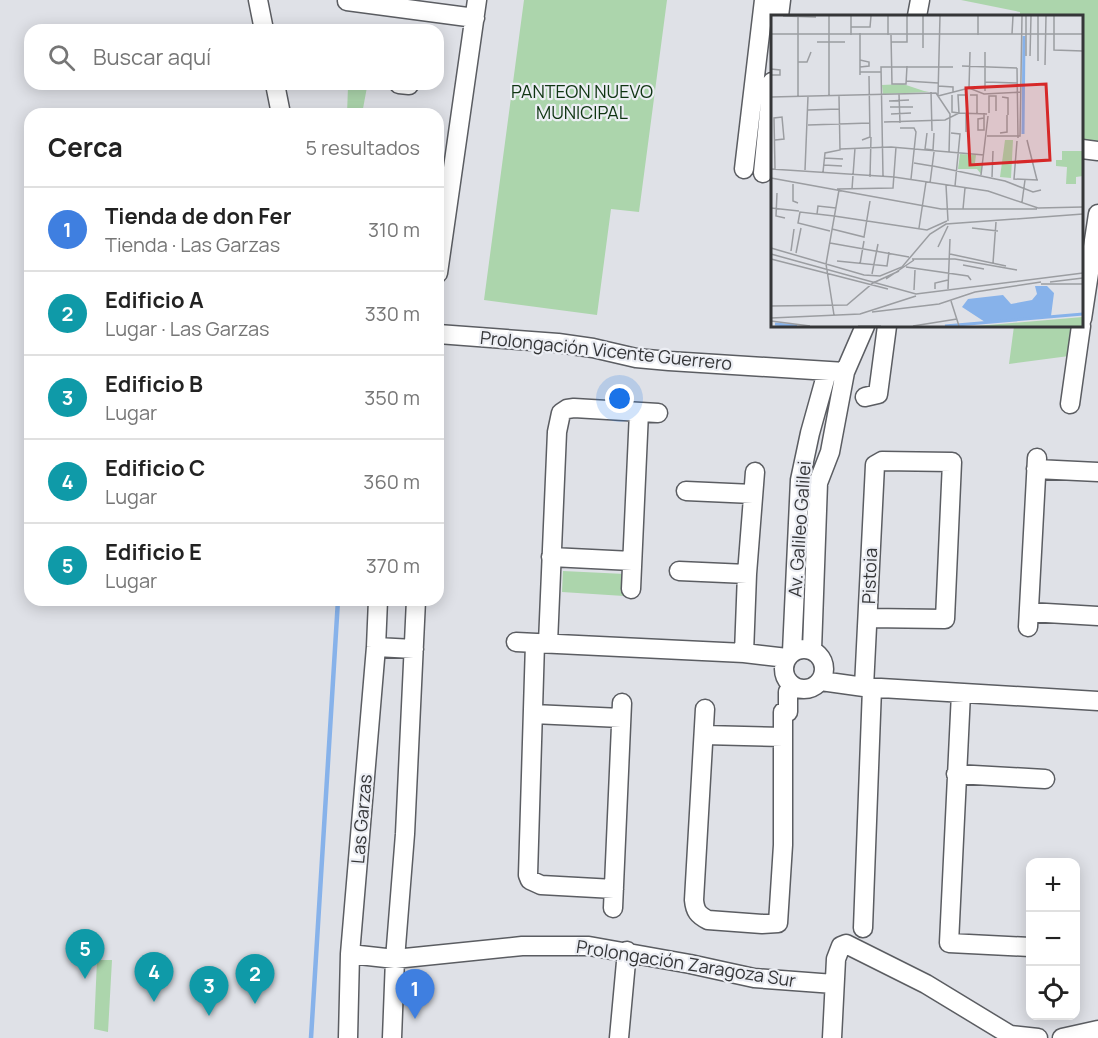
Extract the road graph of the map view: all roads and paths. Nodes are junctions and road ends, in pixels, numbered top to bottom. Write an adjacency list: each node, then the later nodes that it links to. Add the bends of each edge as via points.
1 (258, 0): 9 (street)
2 (764, 0): 15 (street)
3 (781, 0): 7 (street)
4 (920, 0): 8 (street)
5 (347, 1): 6 (street)
6 (476, 9): 18 (street)
7 (779, 15)
8 (917, 15)
9 (263, 24)
10 (276, 90): 12 (street)
11 (771, 92): 16 (street)
12 (280, 108)
13 (1083, 149): 14 (street)
14 (1098, 151)
15 (744, 169)
16 (763, 172)
17 (1098, 215): 19 (street)
18 (444, 230)
19 (1083, 312)
20 (864, 327): 24 (street)
21 (887, 327): 25 (street)
22 (1080, 327): 26 (street)
23 (444, 334): 24 (street, Prolongación Vicente Guerrero, via 558,343 636,358)
24 (836, 372): 29 (street, Av. Galileo Galilei); 30 (street)
25 (872, 396)
26 (1070, 404)
27 (639, 412): 28 (street); 36 (street, via 574,408 561,413); 37 (street)
28 (658, 413)
29 (810, 433): 30 (street); 33 (street, Av. Galileo Galilei)
30 (832, 438): 33 (street, via 830,453)
31 (755, 472): 35 (street)
32 (1098, 472): 43 (street, via 1036,464 1028,620)
33 (809, 481): 49 (street); 51 (street, Av. Galileo Galilei)
34 (686, 490): 35 (street)
35 (753, 494): 39 (street)
36 (551, 557): 37 (street); 46 (street)
37 (632, 561): 40 (street)
38 (680, 571): 39 (street)
39 (747, 574): 50 (street)
40 (631, 589)
41 (378, 606): 47 (street, Las Garzas)
42 (416, 606): 48 (street)
43 (1098, 616)
44 (868, 618): 44 (street, Pistoia, via 945,619 952,462 882,461 875,465); 54 (street, Pistoia)
45 (516, 642): 46 (street)
46 (541, 643): 50 (street); 58 (street)
47 (376, 647): 48 (street); 68 (street, Las Garzas)
48 (414, 649): 69 (street)
49 (812, 650): 51 (street); 52 (street, via 825,665)
50 (744, 653): 51 (street)
51 (789, 655): 53 (street, via 784,673)
52 (821, 681): 53 (street, via 813,687); 54 (street)
53 (794, 688): 60 (street, via 788,692 788,712 783,712)
54 (868, 688): 55 (street); 65 (street, Pistoia)
55 (961, 693): 56 (street); 61 (street)
56 (1098, 701)
57 (705, 709): 59 (street)
58 (533, 714): 63 (street, via 527,867 530,880 541,885); 63 (street, via 622,711)
59 (704, 735): 60 (street); 60 (street, via 695,910 708,920 762,924 778,923)
60 (783, 737)
61 (956, 774): 62 (street); 66 (street, via 949,942)
62 (1045, 779)
63 (614, 889): 64 (street)
64 (613, 909)
65 (863, 928)
66 (1026, 947)
67 (627, 951): 69 (street, Prolongación Zaragoza Sur, via 522,945); 71 (street, Prolongación Zaragoza Sur, via 754,978); 77 (street)
68 (351, 954): 69 (street, Prolongación Zaragoza Sur); 75 (street, Las Garzas)
69 (395, 959): 76 (street)
70 (836, 959): 71 (street, via 825,972); 72 (street); 74 (street, via 841,946 852,946 926,984)
71 (805, 983): 72 (street, Prolongación Zaragoza Sur)
72 (834, 984): 78 (street)
73 (1098, 1030): 80 (street)
74 (1010, 1037): 79 (street)
75 (348, 1038)
76 (392, 1038)
77 (618, 1038)
78 (832, 1038)
79 (1038, 1038)
80 (1062, 1038)

